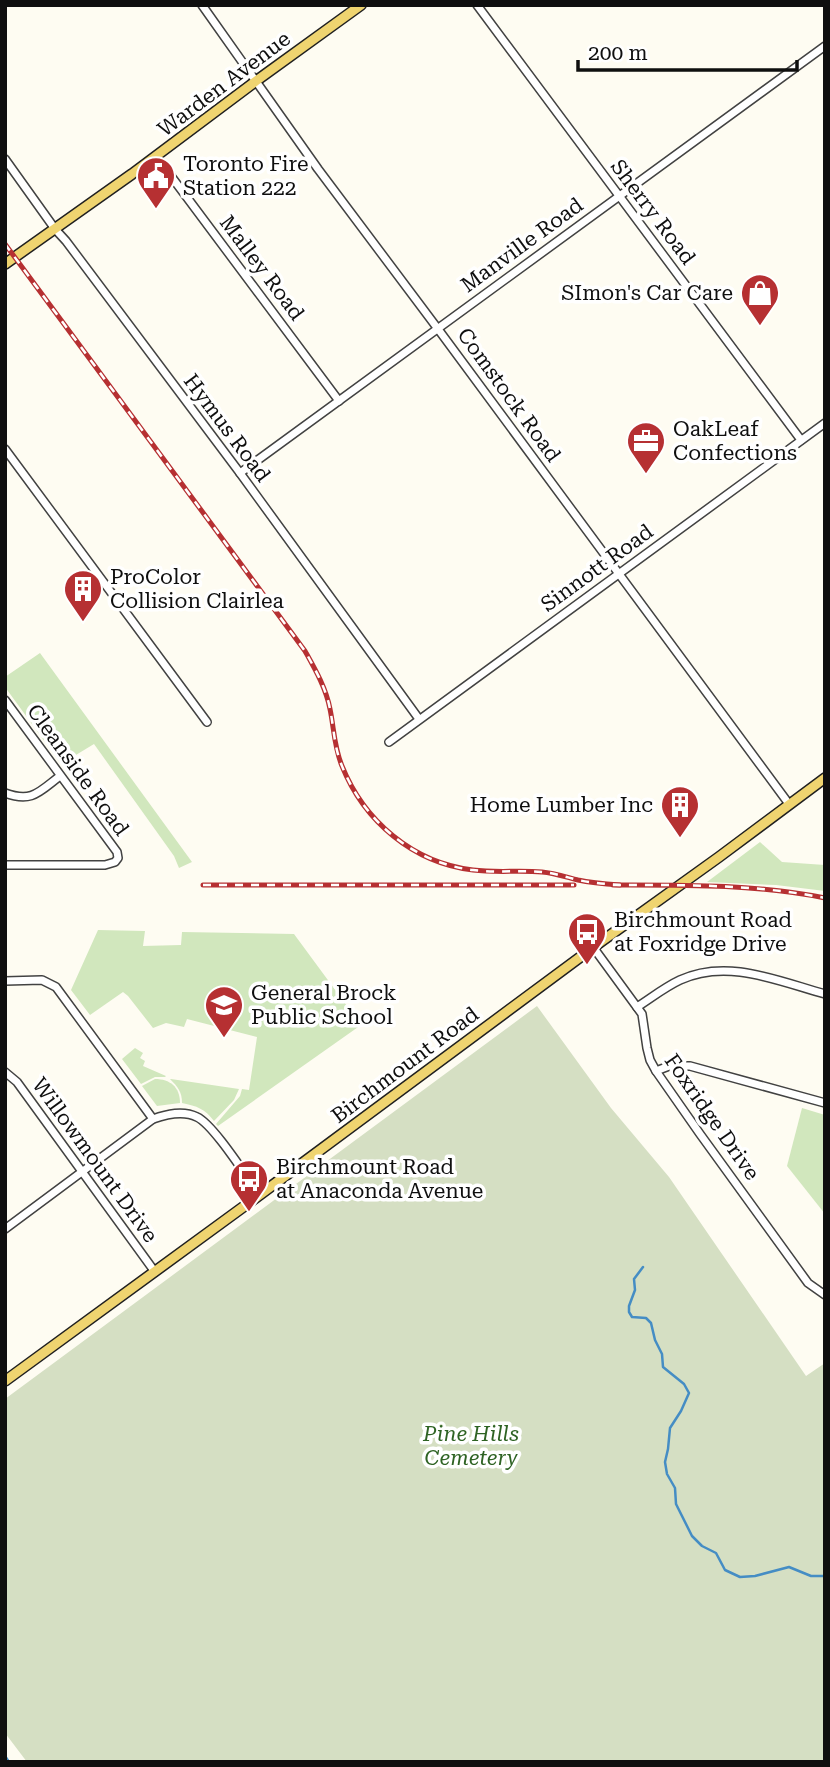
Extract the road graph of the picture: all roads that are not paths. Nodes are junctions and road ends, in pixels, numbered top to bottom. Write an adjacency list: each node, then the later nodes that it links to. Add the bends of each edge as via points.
1 (202, 5): 5 (street, Comstock Road)
2 (361, 5): 5 (main road, Warden Avenue)
3 (477, 5): 8 (street, Sherry Road)
4 (825, 46): 8 (street, Manville Road)
5 (256, 81): 6 (main road, Warden Avenue); 11 (street, Comstock Road)
6 (156, 156): 9 (main road, Warden Avenue); 12 (street, Malley Road)
7 (5, 159): 9 (street, Hymus Road)
8 (619, 196): 11 (street, Manville Road); 14 (street, Sherry Road)
9 (55, 229): 10 (main road, Warden Avenue); 16 (street, Hymus Road)
10 (5, 264)
11 (438, 328): 12 (street, Manville Road); 17 (street, Comstock Road)
12 (339, 401): 16 (street, Manville Road)
13 (825, 423): 14 (street, Sinnott Road)
14 (800, 440): 17 (street, Sinnott Road)
15 (5, 449): 20 (street)
16 (240, 473): 19 (street, Hymus Road)
17 (619, 573): 19 (street, Sinnott Road); 25 (street, Comstock Road)
18 (5, 700): 22 (street, Cleanside Road)
19 (419, 719): 21 (street, Sinnott Road)
20 (207, 722)
21 (389, 742)
22 (60, 775): 24 (street, via 34,795 20,798); 26 (street, Cleanside Road, via 118,858 105,865)
23 (825, 778): 25 (main road, Birchmount Road)
24 (5, 793)
25 (789, 804): 27 (main road, Birchmount Road)
26 (5, 865)
27 (593, 947): 30 (street, Foxridge Drive); 36 (main road, Birchmount Road)
28 (5, 981): 34 (street, via 42,980 56,987)
29 (825, 993): 30 (street, via 722,970 679,981)
30 (637, 1007): 31 (street, Foxridge Drive)
31 (656, 1071): 33 (street, via 690,1066); 39 (street, Foxridge Drive, via 808,1283)
32 (5, 1072): 35 (street, Willowmount Drive)
33 (825, 1103)
34 (153, 1119): 35 (street); 36 (street, via 179,1113 203,1121)
35 (83, 1172): 37 (street); 38 (street, Willowmount Drive)
36 (260, 1195): 38 (main road, Birchmount Road)
37 (7, 1224)
38 (155, 1272): 40 (main road, Birchmount Road)
39 (825, 1295)
40 (5, 1381)

